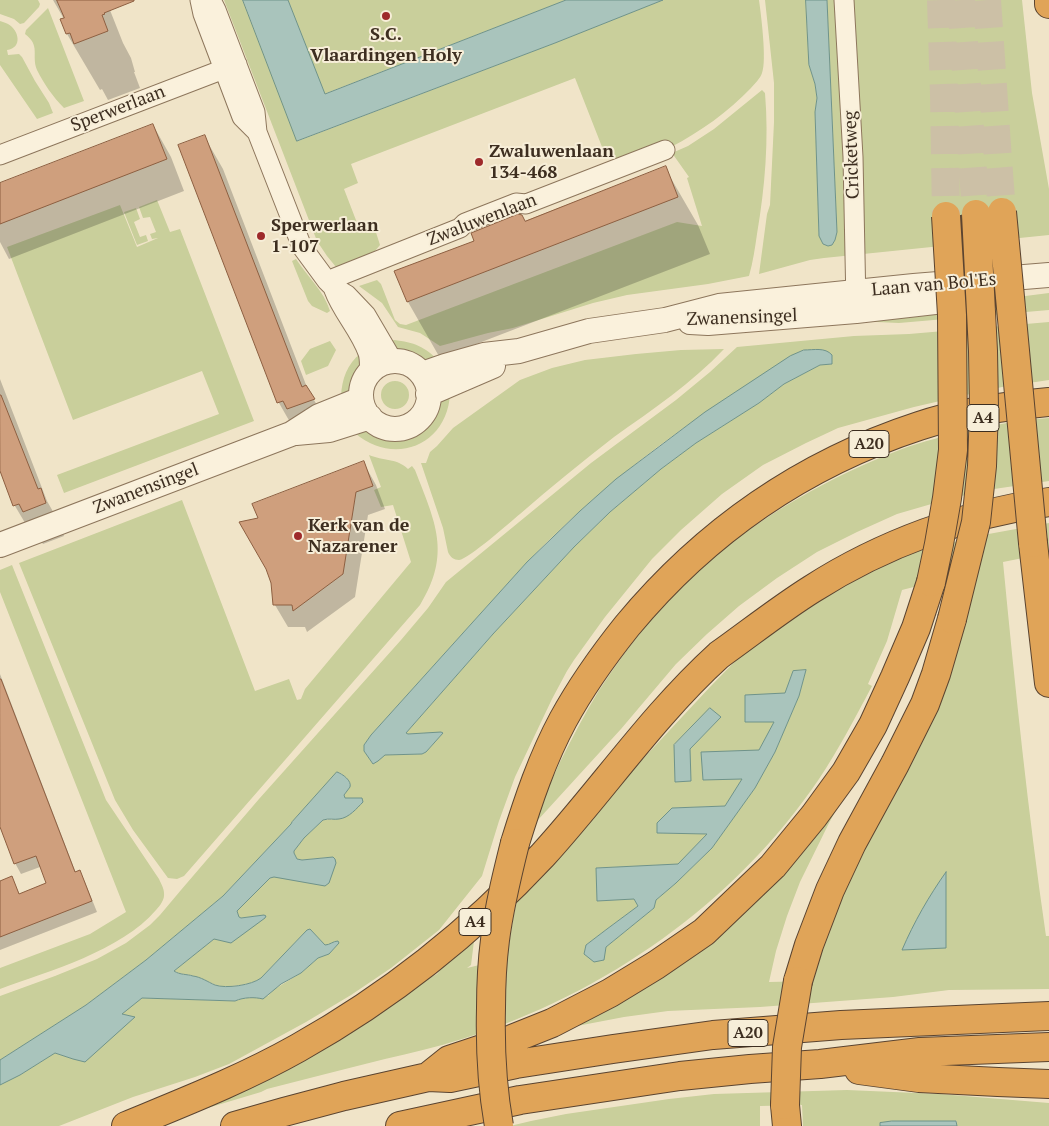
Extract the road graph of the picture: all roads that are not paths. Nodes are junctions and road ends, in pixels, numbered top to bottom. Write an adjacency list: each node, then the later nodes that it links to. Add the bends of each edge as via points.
1 (200, 0): 6 (street, via 203,14)
2 (211, 0): 6 (street)
3 (844, 0): 13 (street, Cricketweg, via 853,157)
4 (1048, 0): 5 (highway)
5 (1049, 4)
6 (230, 66): 8 (street, Sperwerlaan); 11 (street, via 242,117 257,132 302,247)
7 (665, 150): 11 (street, Zwaluwenlaan, via 526,204 516,203)
8 (0, 155)
9 (946, 216): 26 (highway, A4, bridge, via 952,315 953,450 939,544 916,628 873,725 846,772 773,866 704,932 610,993 552,1023 449,1060)
10 (1049, 275): 13 (street, Laan van Bol'Es, via 914,286)
11 (330, 284): 15 (street, via 348,295 366,315); 16 (street, via 365,346)
12 (1049, 288): 13 (street, Laan van Bol'Es, via 926,304)
13 (856, 302): 14 (street, Laan van Bol'Es)
14 (819, 305): 17 (street, Zwanensingel, via 708,323 665,320 589,330 519,351 445,366)
15 (393, 361): 16 (street, via 376,366); 17 (street, via 409,364 418,370)
16 (370, 372): 19 (street, via 363,384)
17 (425, 384): 19 (street, via 427,405 421,416 407,426 384,426 374,421)
18 (1049, 402): 32 (highway, A20, bridge, via 960,415 920,426 854,450 797,480 740,518 666,582 601,659 564,719 538,776 516,843 500,912 492,971 490,1038)
19 (366, 408): 21 (street, Zwanensingel, via 319,416 291,434)
20 (1049, 502): 29 (highway, A4, via 996,511 904,542 871,556 805,593 707,666 665,709 544,854 451,942 404,979 298,1048)
21 (0, 545)
22 (1049, 682): 28 (highway, A4, bridge, via 989,213 982,466 976,522 952,619 925,704 852,843 809,945 798,981 787,1047)
23 (1049, 1016): 26 (highway, A20, via 841,1025 713,1035 613,1048 450,1078)
24 (1049, 1047): 25 (highway, A20, via 920,1052)
25 (820, 1064): 27 (highway, A20, via 919,1078); 31 (highway, A20, via 670,1077 520,1100)
26 (428, 1077): 30 (highway, A20)
27 (1049, 1084)
28 (786, 1116)
29 (126, 1126)
30 (235, 1126)
31 (400, 1126)
32 (499, 1126)

